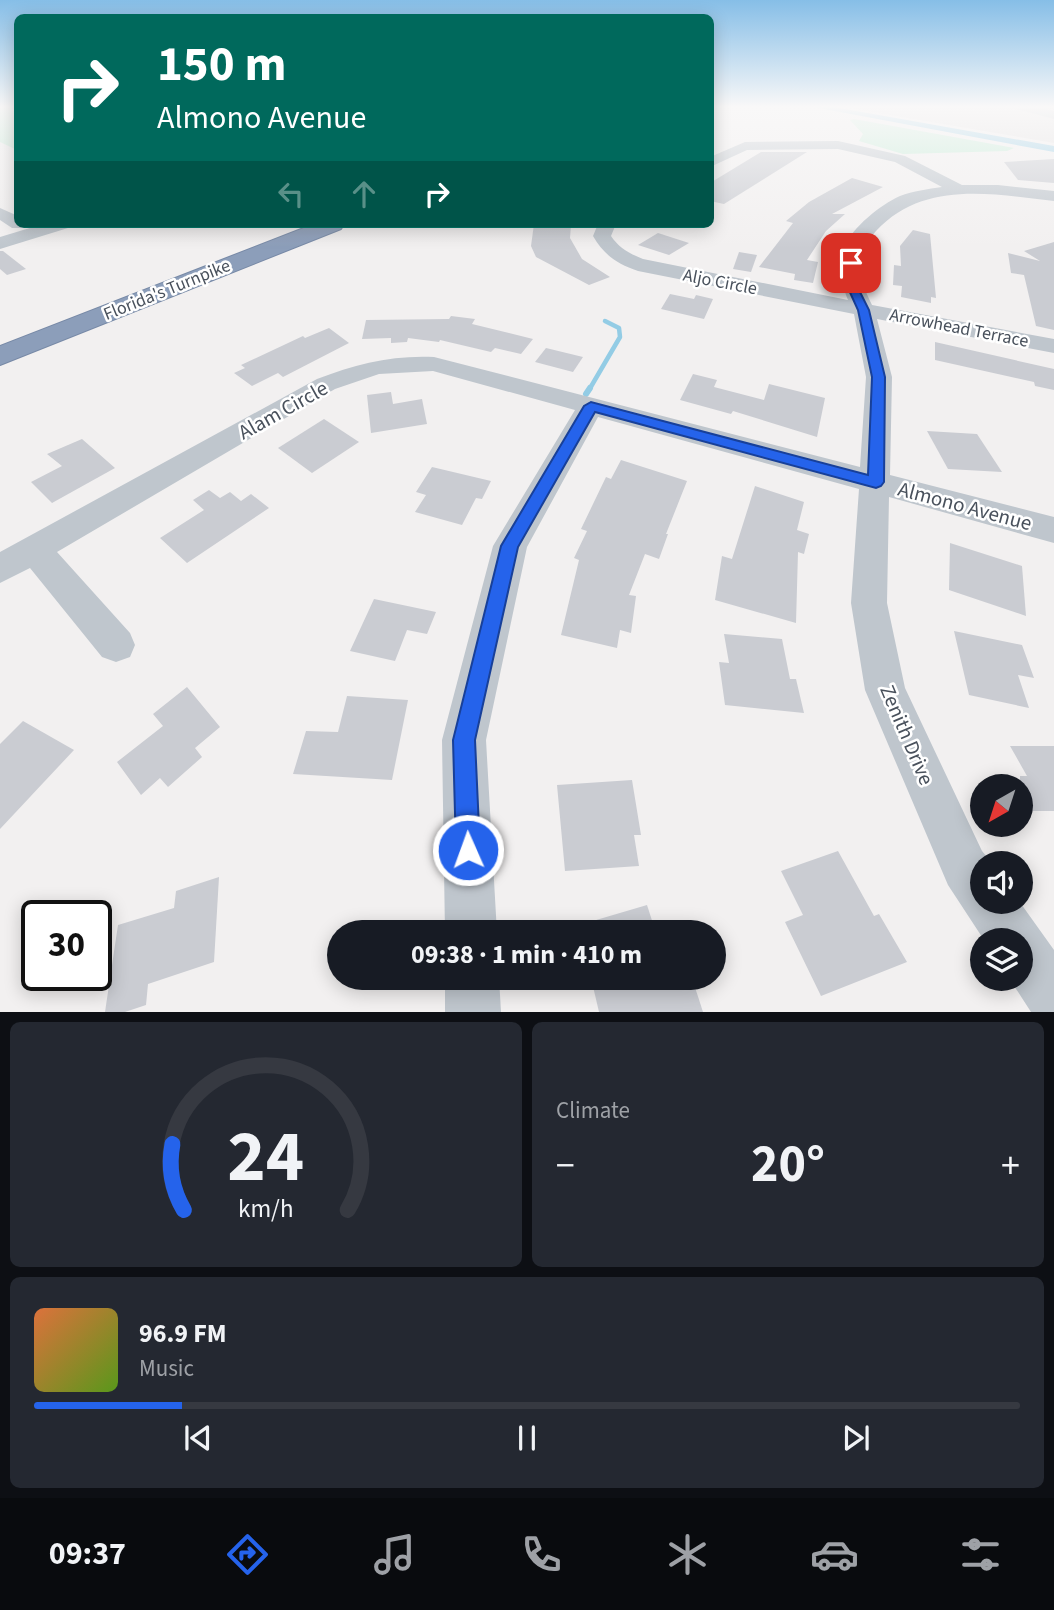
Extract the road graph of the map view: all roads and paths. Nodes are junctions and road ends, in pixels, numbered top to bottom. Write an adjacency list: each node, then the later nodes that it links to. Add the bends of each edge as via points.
1 (730, 153): 3 (street)
2 (877, 153): 4 (street, via 900,159)
3 (714, 161)
4 (959, 190): 5 (street, Zenith Drive); 11 (street, Zenith Drive, via 905,200 859,239 850,271)
5 (1054, 196)
6 (21, 228): 10 (street)
7 (292, 228): 12 (highway, Florida's Turnpike)
8 (323, 228): 14 (highway, Florida's Turnpike)
9 (605, 228): 11 (street, Aljo Circle, via 602,236 607,247 629,262)
10 (0, 243)
11 (864, 310): 13 (street, Arrowhead Terrace); 16 (street, Zenith Drive, via 879,377)
12 (0, 340)
13 (1054, 346)
14 (0, 356)
15 (591, 406): 16 (street, Almono Avenue); 18 (street, Alam Circle, via 435,364 372,366 326,384); 22 (street, via 510,546 464,740)
16 (876, 482): 17 (street, Almono Avenue); 21 (street, Zenith Drive, via 869,603 885,690)
17 (1054, 530)
18 (34, 549): 19 (street, Alam Circle); 20 (street)
19 (0, 569)
20 (116, 645)
21 (970, 875)
22 (471, 920)
23 (1033, 967): 25 (street)
24 (472, 990): 26 (street)
25 (1054, 997)
26 (473, 1012)

